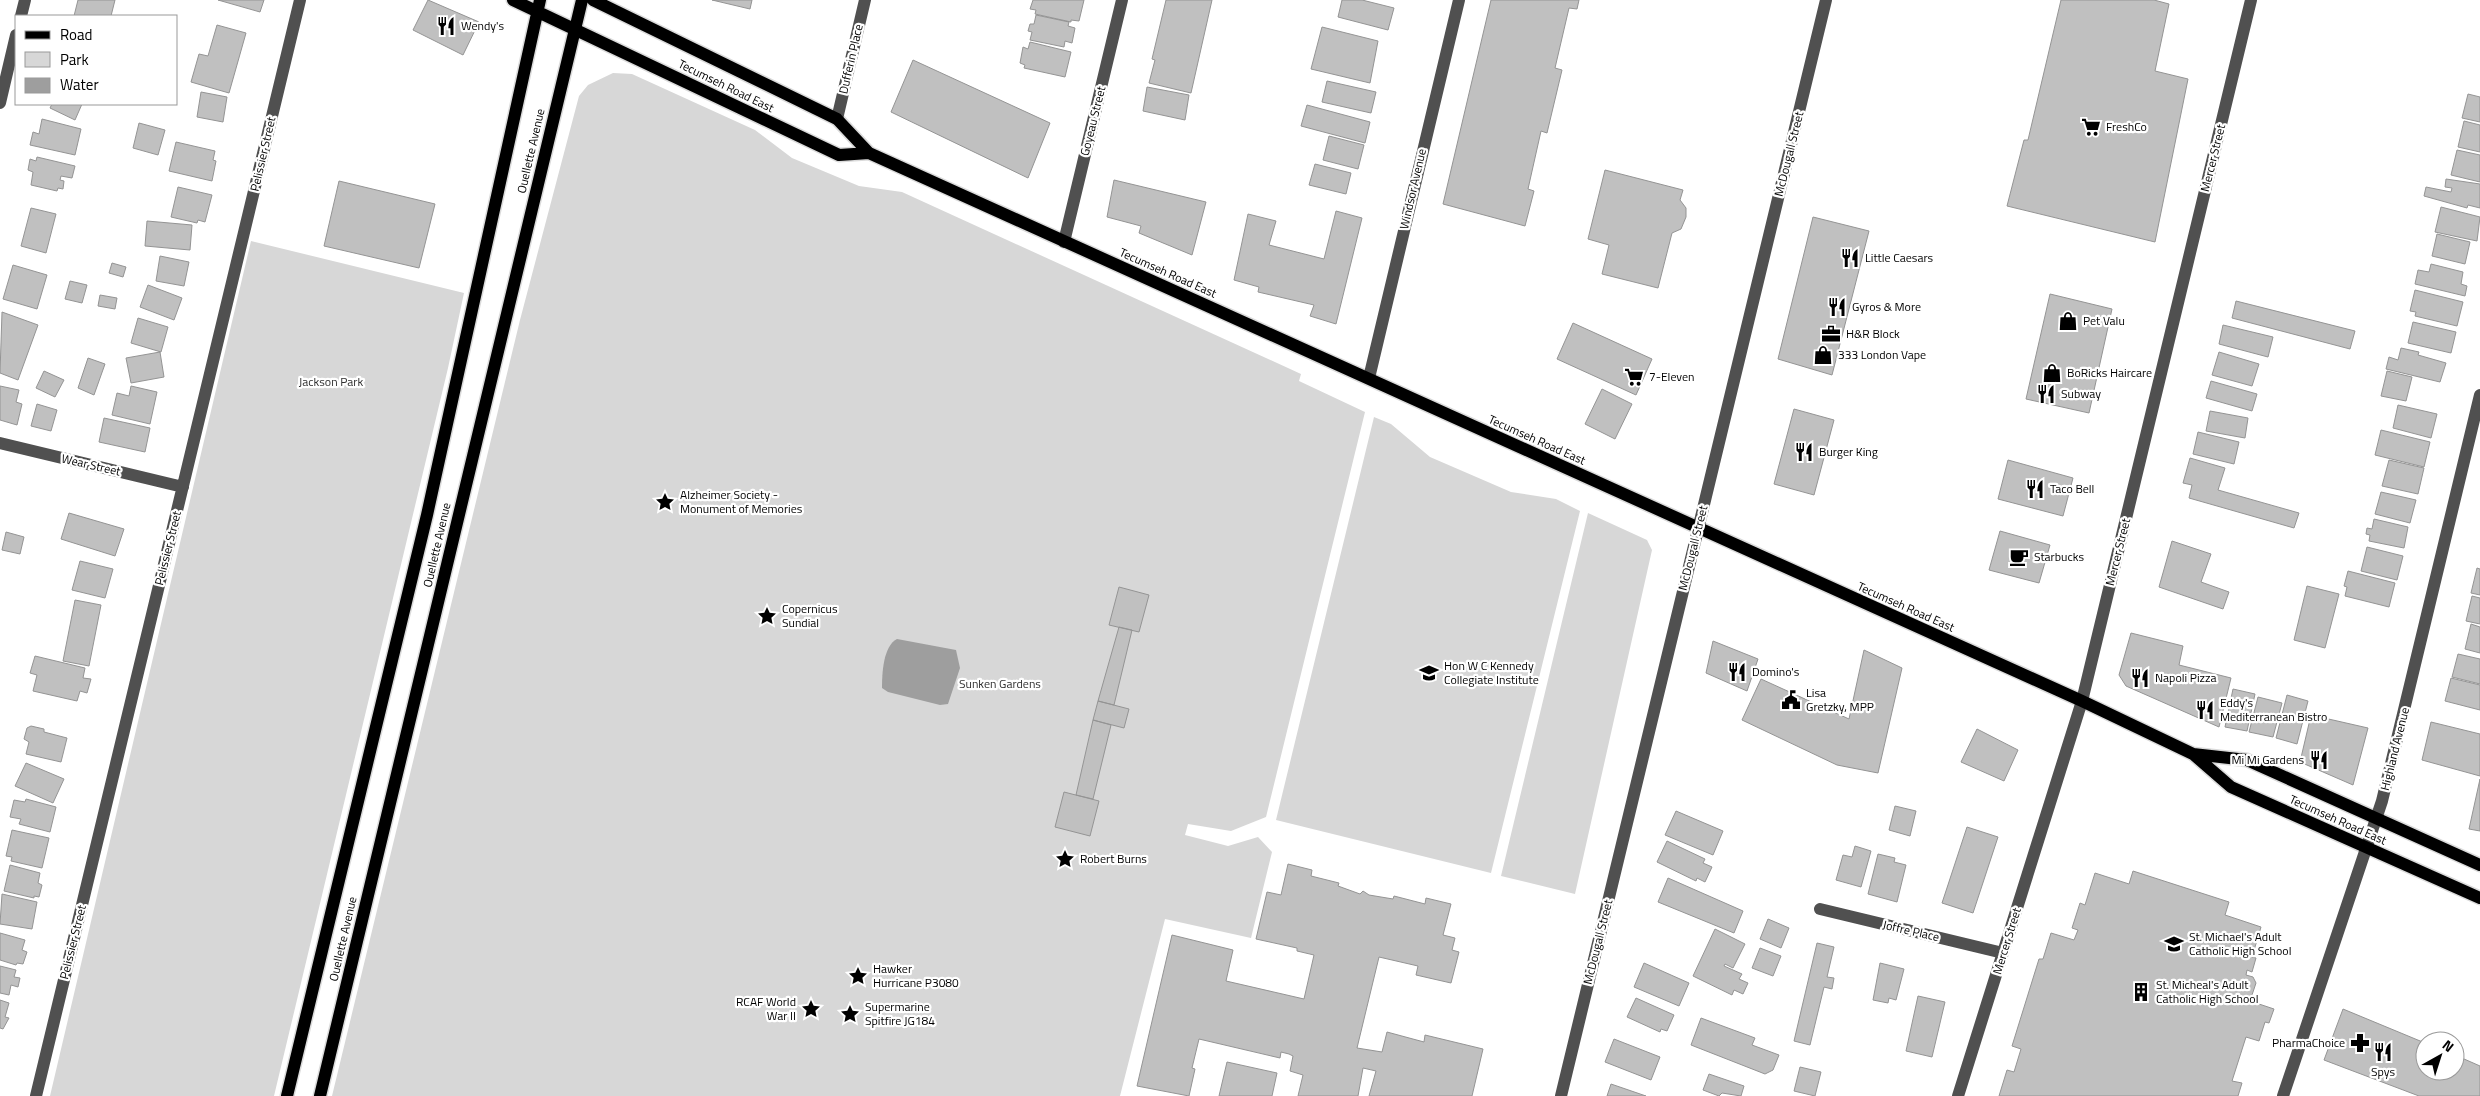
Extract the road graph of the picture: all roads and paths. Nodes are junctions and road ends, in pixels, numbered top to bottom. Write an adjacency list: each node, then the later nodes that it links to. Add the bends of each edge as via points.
1 (25, 0): 12 (street)
2 (300, 0): 22 (street, Pelissier Street)
3 (513, 0): 11 (main road, Tecumseh Road East)
4 (582, 0): 13 (main road, Ouellette Avenue)
5 (593, 0): 16 (main road, Tecumseh Road East)
6 (866, 0): 16 (street, Dufferin Place)
7 (1122, 0): 18 (street, Goyeau Street)
8 (1459, 0): 19 (street, Windsor Avenue)
9 (1826, 0): 23 (street, McDougall Street)
10 (2251, 0): 24 (street, Mercer Street)
11 (538, 6): 13 (main road, Tecumseh Road East); 33 (main road, Ouellette Avenue, via 427,515)
12 (21, 15)
13 (574, 29): 17 (main road, Tecumseh Road East, via 838,155); 34 (main road, Ouellette Avenue)
14 (15, 39): 15 (street)
15 (0, 103)
16 (837, 119): 17 (main road, Tecumseh Road East)
17 (870, 153): 18 (main road, Tecumseh Road East)
18 (1064, 242): 19 (main road, Tecumseh Road East)
19 (1369, 378): 23 (main road, Tecumseh Road East)
20 (2480, 395): 26 (street, Highland Avenue)
21 (0, 444): 22 (street, Wear Street)
22 (183, 487): 32 (street, Pelissier Street)
23 (1698, 528): 24 (main road, Tecumseh Road East); 35 (street, McDougall Street)
24 (2082, 701): 25 (main road, Tecumseh Road East); 31 (street, Mercer Street)
25 (2193, 754): 26 (main road, Tecumseh Road East, via 2246,760); 27 (main road, Tecumseh Road East, via 2231,787)
26 (2377, 819): 27 (street, Highland Avenue); 28 (main road, Tecumseh Road East)
27 (2367, 848): 29 (main road, Tecumseh Road East); 37 (street, Highland Avenue)
28 (2480, 865)
29 (2480, 898)
30 (1820, 909): 31 (street, Joffre Place)
31 (2003, 953): 36 (street, Mercer Street)
32 (36, 1096)
33 (287, 1096)
34 (320, 1096)
35 (1561, 1096)
36 (1958, 1096)
37 (2283, 1096)

